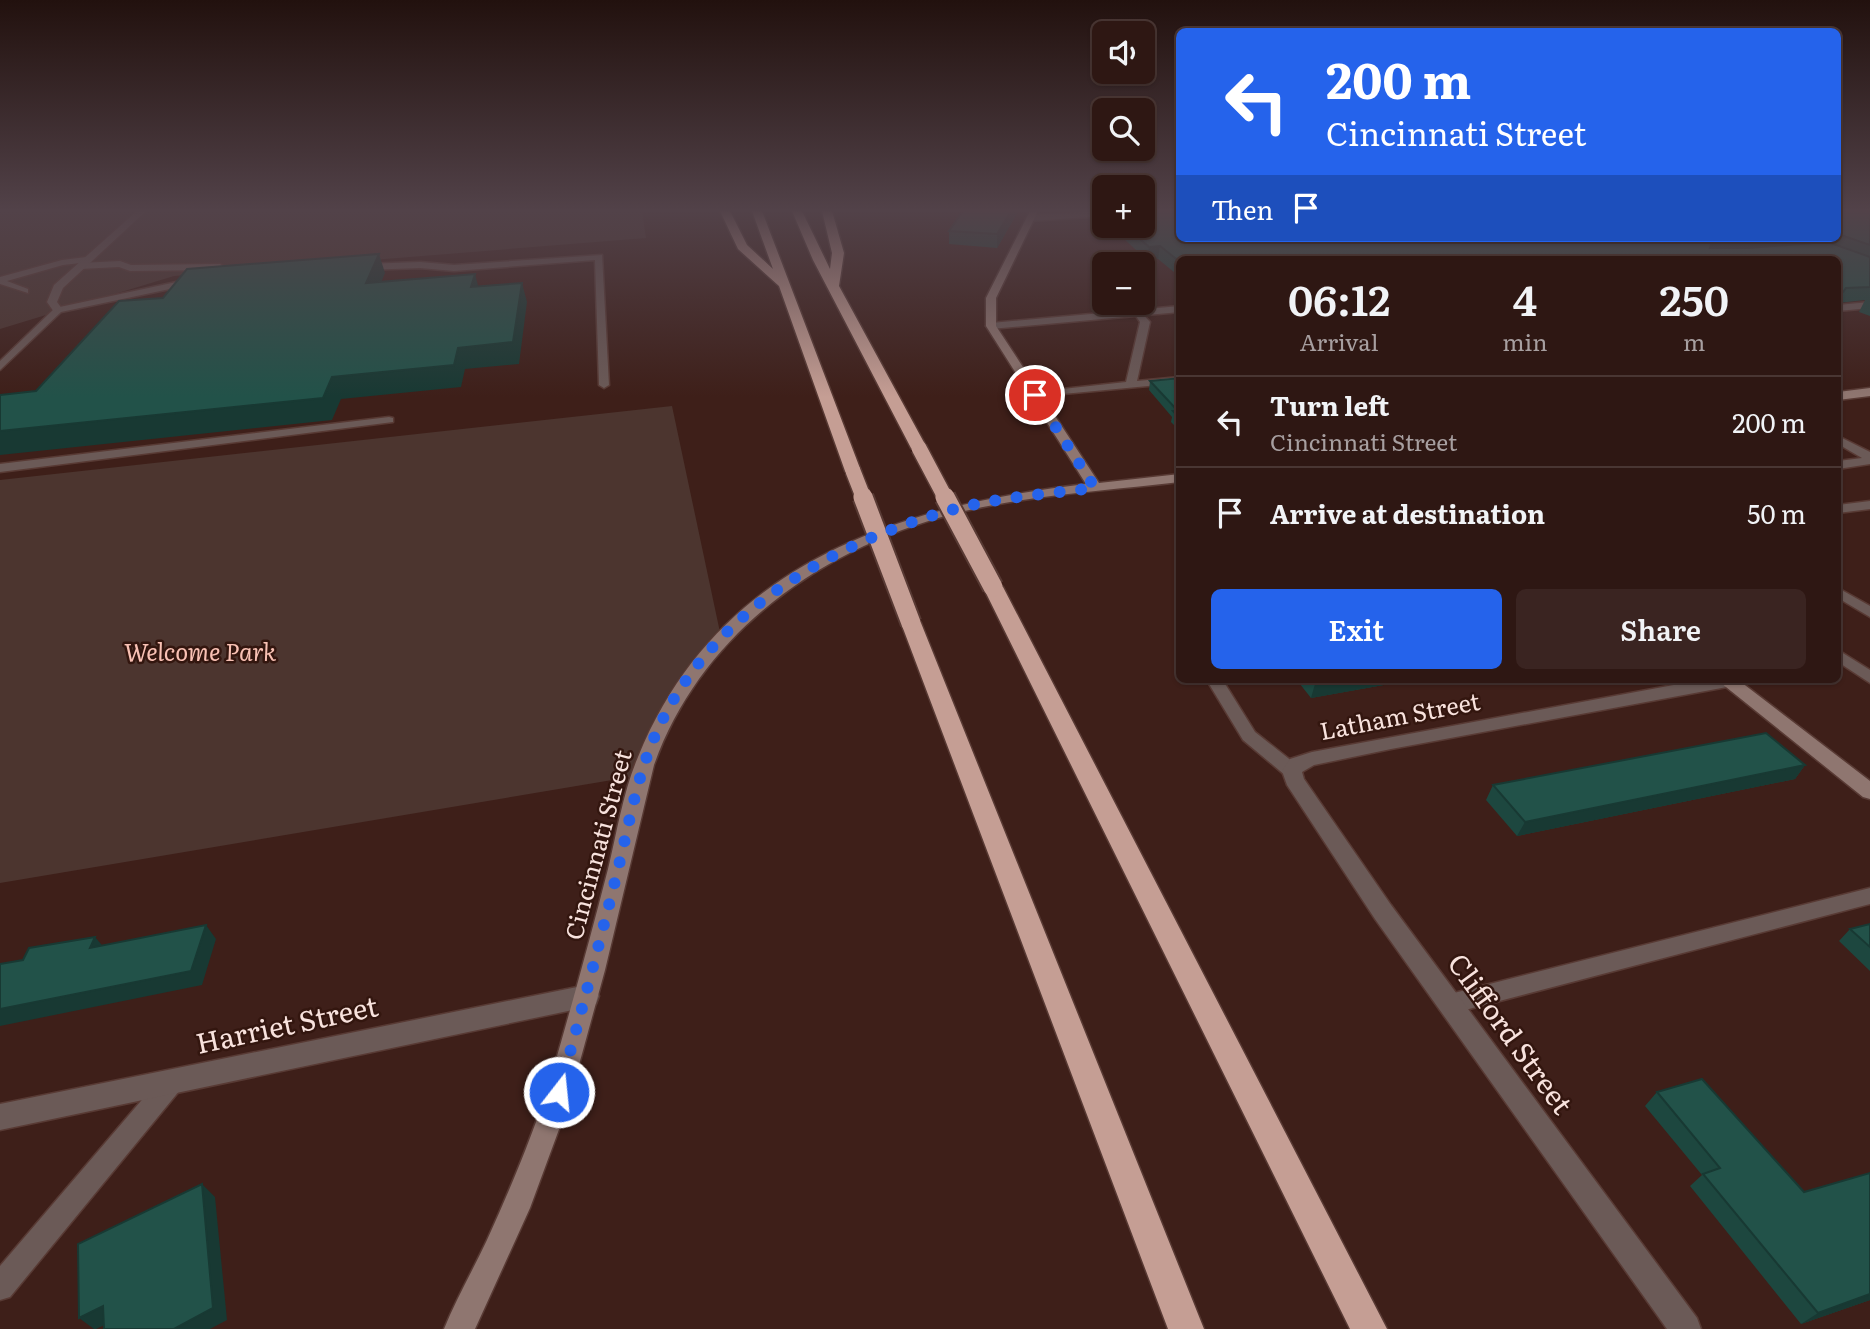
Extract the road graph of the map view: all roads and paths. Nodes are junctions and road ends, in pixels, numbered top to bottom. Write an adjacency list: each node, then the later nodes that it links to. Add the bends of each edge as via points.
1 (25, 273): 9 (lane)
2 (73, 273): 17 (street, via 58,287 52,302)
3 (600, 273): 24 (lane)
4 (770, 273): 11 (highway)
5 (779, 273): 11 (highway)
6 (826, 273): 12 (highway)
7 (835, 273): 12 (highway)
8 (1003, 273): 21 (street, via 991,298)
9 (0, 280): 13 (lane)
10 (205, 280): 17 (lane)
11 (783, 285): 54 (highway, bridge)
12 (833, 285): 55 (highway, bridge, via 993,587)
13 (25, 291)
14 (1870, 305): 16 (lane)
15 (1176, 309): 18 (street)
16 (1841, 309)
17 (58, 310): 22 (lane)
18 (1155, 311)
19 (1116, 315): 21 (street)
20 (1140, 315): 25 (lane, via 1145,322)
21 (992, 326): 27 (street)
22 (0, 367)
23 (1176, 380): 25 (lane)
24 (604, 384)
25 (1131, 385): 27 (lane)
26 (1870, 392): 28 (street)
27 (1035, 395): 35 (street)
28 (1841, 396)
29 (390, 420): 33 (lane)
30 (1841, 442): 31 (lane)
31 (1870, 458): 32 (lane)
32 (1841, 463)
33 (0, 468)
34 (1176, 478): 35 (street, Cincinnati Street)
35 (1095, 488): 48 (street, Cincinnati Street, via 946,511 881,532 785,583 721,637 671,705 646,758)
36 (1870, 505): 37 (lane)
37 (1841, 509)
38 (1841, 594): 39 (lane)
39 (1870, 613)
40 (1841, 657): 41 (lane)
41 (1870, 678)
42 (1216, 683): 45 (lane, via 1249,736)
43 (1710, 683): 45 (street, Latham Street, via 1364,747 1297,764)
44 (1730, 683): 46 (street)
45 (1292, 771): 49 (street, Clifford Street, via 1301,791)
46 (1870, 792)
47 (1870, 896): 49 (lane)
48 (587, 996): 50 (street, Harriet Street); 53 (street, Cincinnati Street, via 552,1116 509,1225)
49 (1450, 1004): 56 (street, Clifford Street)
50 (174, 1080): 51 (street, Harriet Street); 52 (lane)
51 (0, 1117)
52 (0, 1287)
53 (459, 1329)
54 (1186, 1329)
55 (1369, 1329)
56 (1686, 1329)

